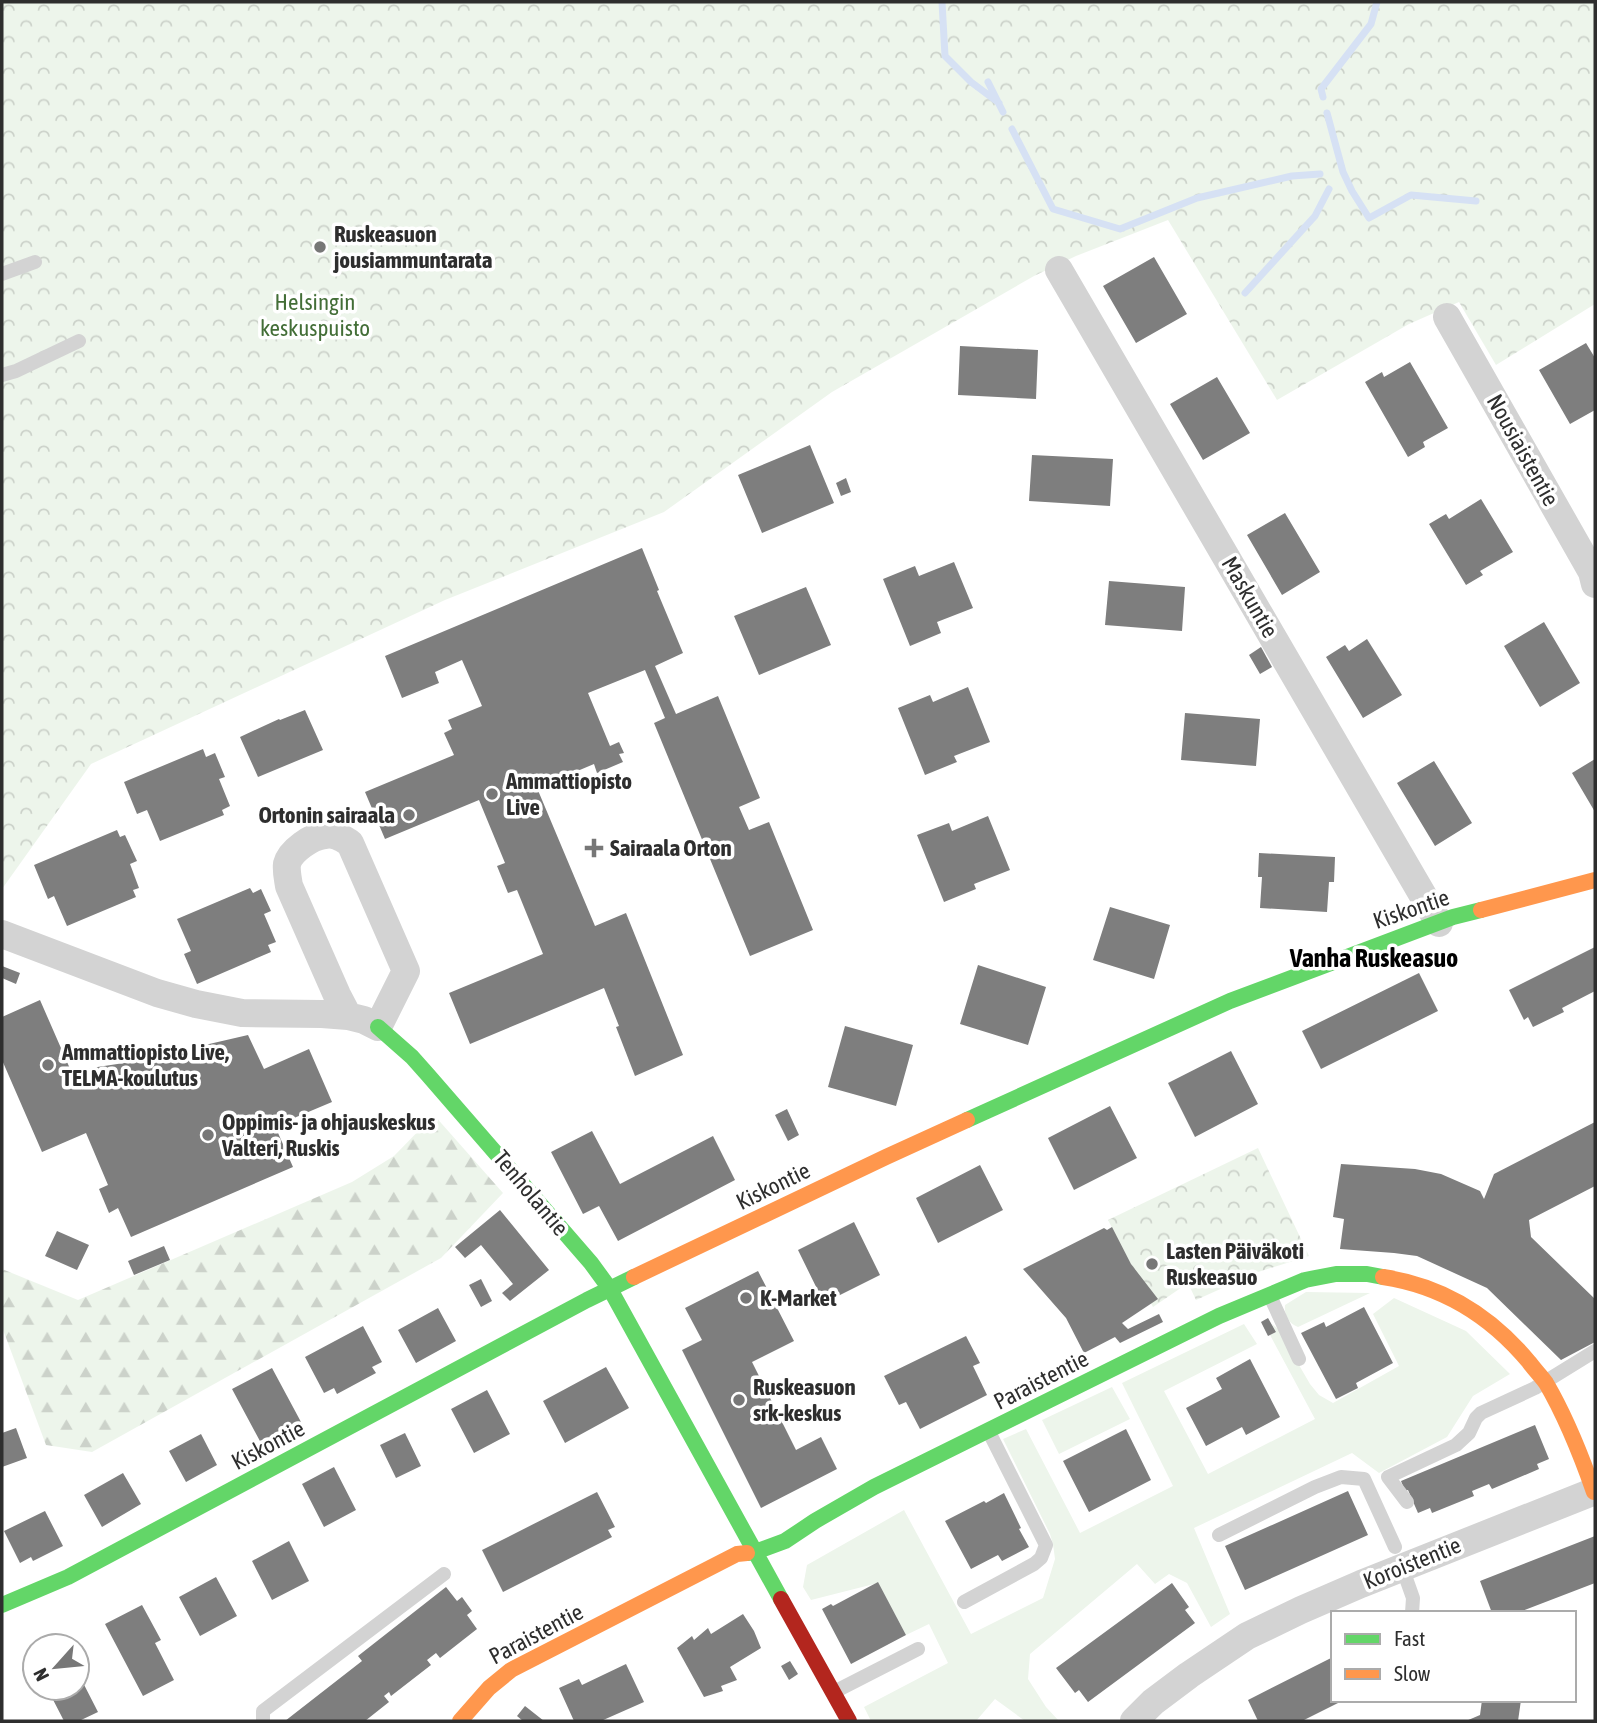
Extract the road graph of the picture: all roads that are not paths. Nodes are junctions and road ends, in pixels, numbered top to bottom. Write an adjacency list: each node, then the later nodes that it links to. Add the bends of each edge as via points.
1 (35, 262): 3 (lane)
2 (1059, 270): 9 (street, Maskuntie)
3 (2, 274)
4 (1447, 317): 7 (street, Nousiaistentie)
5 (79, 341): 6 (lane)
6 (2, 375)
7 (1595, 584)
8 (1595, 880): 9 (street, Kiskontie)
9 (1439, 923): 13 (street, Kiskontie, via 1230,1001)
10 (2, 934): 11 (street, Tenholantie, via 196,1004 242,1013)
11 (348, 1016): 12 (street, Tenholantie); 12 (street, via 287,874 293,852 324,835 350,843 406,971)
12 (377, 1027): 13 (street, Tenholantie, via 438,1085)
13 (610, 1289): 22 (street, Tenholantie); 26 (street, Kiskontie, via 68,1577)
14 (1269, 1294): 16 (lane); 17 (street, Paraistentie, via 1336,1274 1367,1274 1436,1290 1498,1330); 18 (street, Paraistentie)
15 (1595, 1351): 17 (lane)
16 (1299, 1359)
17 (1545, 1382): 19 (street, Paraistentie); 20 (lane, via 1481,1413 1457,1445 1388,1476)
18 (988, 1432): 22 (street, Paraistentie, via 874,1488 796,1535); 25 (lane, via 1046,1545 1034,1564)
19 (1595, 1492): 23 (street, Koroistentie)
20 (1407, 1502)
21 (1219, 1535): 23 (lane, via 1315,1487 1341,1477 1364,1479)
22 (755, 1552): 29 (street, Tenholantie); 31 (street, Paraistentie, via 737,1554 511,1670 495,1681)
23 (1398, 1557): 27 (lane, via 1413,1598); 33 (street, Koroistentie, via 1247,1636 1153,1702)
24 (444, 1574): 30 (lane, via 263,1711)
25 (964, 1602)
26 (2, 1605)
27 (1412, 1611)
28 (918, 1649): 29 (lane)
29 (833, 1693): 32 (street, Tenholantie)
30 (263, 1721)
31 (460, 1721)
32 (849, 1721)
33 (1134, 1721)

